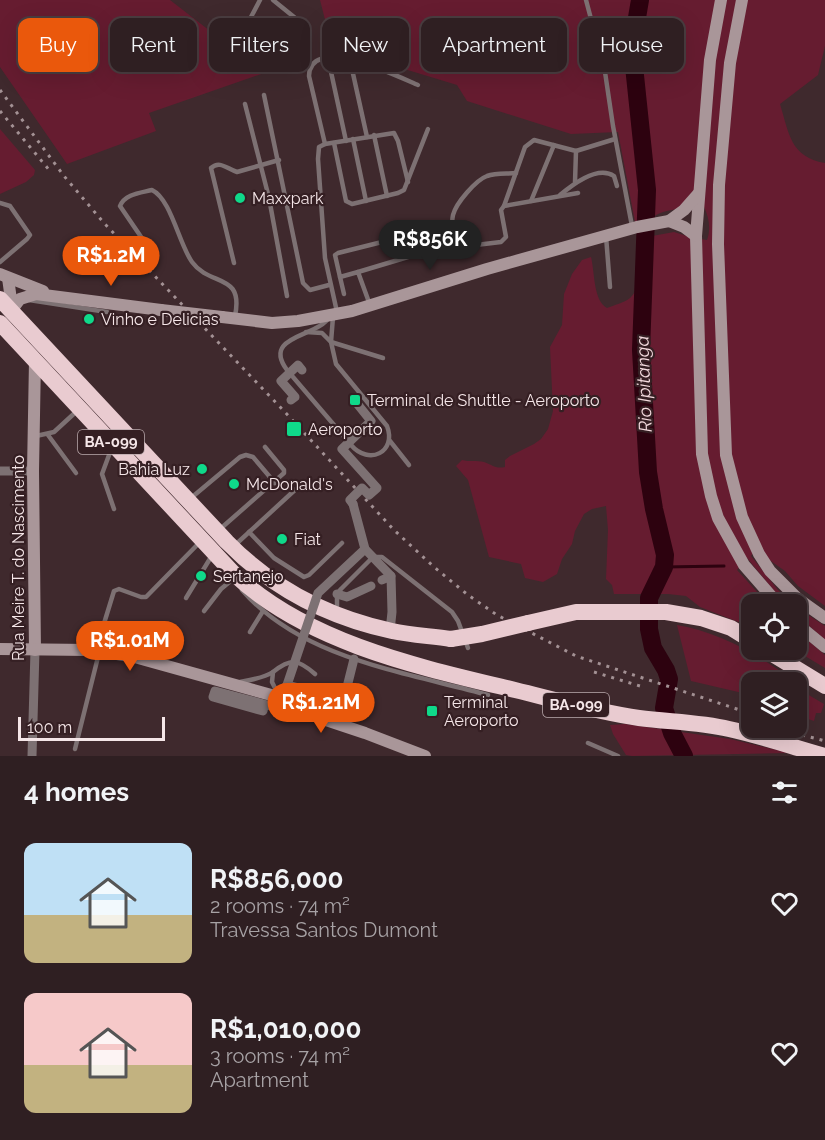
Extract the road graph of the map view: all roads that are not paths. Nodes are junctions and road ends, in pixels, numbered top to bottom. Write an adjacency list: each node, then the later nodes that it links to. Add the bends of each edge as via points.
1 (260, 0): 2 (lane, via 252,21 278,42 285,43 299,21)
2 (273, 0)
3 (586, 0): 17 (lane, via 605,72)
4 (721, 0): 30 (main road, via 710,60)
5 (742, 0): 100 (main road, via 729,63 719,185 726,455 742,517 759,554 798,599)
6 (322, 60): 20 (lane, via 309,69)
7 (331, 72): 18 (lane)
8 (353, 72): 15 (lane)
9 (388, 72): 10 (lane)
10 (418, 85)
11 (264, 95): 23 (lane)
12 (245, 104): 24 (lane)
13 (429, 129): 26 (lane)
14 (374, 135): 15 (lane); 26 (lane, via 395,135); 31 (lane)
15 (367, 137): 16 (lane)
16 (353, 139): 18 (lane); 33 (lane)
17 (615, 139): 22 (lane); 38 (lane)
18 (346, 141): 19 (lane)
19 (334, 143): 20 (lane); 33 (lane, via 346,201)
20 (325, 144): 49 (lane, via 319,147 318,159)
21 (554, 145): 22 (lane); 25 (lane, via 530,141); 34 (lane)
22 (576, 151): 27 (lane)
23 (279, 160): 24 (lane); 49 (lane, via 303,283 310,290)
24 (262, 165): 45 (lane, via 237,172 217,164 211,168); 53 (lane)
25 (516, 172): 36 (lane); 36 (lane, via 488,176 475,183 452,216 456,244 461,248 501,242 506,237 501,210)
26 (408, 182): 31 (lane, via 404,189)
27 (575, 182): 28 (lane, via 609,173); 32 (lane)
28 (617, 186)
29 (578, 193): 32 (lane)
30 (699, 193): 37 (main road); 41 (main road)
31 (387, 196): 33 (lane)
32 (559, 196): 34 (lane)
33 (366, 201)
34 (531, 201): 36 (lane)
35 (0, 203): 44 (lane, via 10,206 30,235)
36 (504, 206)
37 (666, 222): 38 (main road); 41 (main road, via 684,227)
38 (635, 228): 40 (main road)
39 (410, 235): 48 (lane, via 336,254)
40 (606, 236): 50 (lane); 54 (main road)
41 (696, 237): 95 (main road, via 702,454 718,518 744,565)
42 (153, 253): 58 (lane, via 120,206 127,197 152,190 161,196 193,263 207,276 231,286 236,304)
43 (408, 257): 46 (lane)
44 (0, 262)
45 (234, 262)
46 (358, 272): 48 (lane); 54 (lane)
47 (3, 273): 52 (main road); 55 (main road)
48 (340, 277): 51 (lane)
49 (329, 285): 57 (lane)
50 (610, 287)
51 (345, 294)
52 (56, 295): 55 (main road, via 36,294); 58 (main road, bridge)
53 (287, 296)
54 (370, 305): 57 (main road)
55 (8, 308): 56 (lane); 62 (highway, BA-099); 82 (highway, BA-099)
56 (107, 312)
57 (333, 316): 58 (main road, via 272,323); 59 (lane, via 323,326); 60 (lane)
58 (228, 318)
59 (306, 332): 60 (lane, via 322,333); 63 (lane, via 282,347 281,361)
60 (331, 342): 61 (lane); 72 (lane, via 336,364 387,426)
61 (383, 358)
62 (35, 360): 68 (highway, BA-099); 70 (main road, Rua Meire T. do Nascimento)
63 (287, 370)
64 (302, 370): 66 (street, bridge, via 298,365 281,381 295,397)
65 (293, 377): 71 (lane)
66 (291, 400)
67 (355, 401): 88 (street, bridge, via 371,421 342,448 377,488 369,495 362,488 350,500)
68 (80, 408): 69 (lane); 73 (highway, BA-099)
69 (48, 435): 70 (lane); 79 (lane)
70 (33, 437): 78 (main road, Rua Meire T. do Nascimento)
71 (346, 439)
72 (390, 441): 74 (lane, via 373,455 360,453); 76 (lane)
73 (113, 444): 83 (lane, via 102,474); 85 (highway, BA-099)
74 (351, 445)
75 (265, 447): 80 (lane, via 284,470)
76 (409, 465)
77 (0, 471): 78 (street)
78 (33, 471): 108 (main road, Rua Meire T. do Nascimento)
79 (76, 473)
80 (275, 483): 82 (lane, via 253,457 246,455); 85 (lane)
81 (296, 489): 84 (lane)
82 (188, 500): 85 (highway, BA-099)
83 (114, 509)
84 (249, 532): 86 (lane, via 274,558 304,577); 87 (lane)
85 (209, 536): 87 (highway, BA-099); 89 (highway, BA-099); 109 (lane, via 146,597 114,591 99,630)
86 (342, 543)
87 (232, 548): 99 (highway, BA-099, via 293,596)
88 (365, 549): 90 (street, bridge); 114 (street, bridge, via 318,593)
89 (219, 558): 91 (lane); 96 (lane); 126 (highway, BA-099, via 247,586 293,618 369,649 582,707 731,729)
90 (391, 576): 92 (street); 101 (street)
91 (233, 579): 97 (lane); 98 (lane)
92 (382, 580)
93 (371, 586): 94 (street, via 347,597)
94 (337, 594): 99 (lane); 106 (lane, via 371,559 382,557 452,612)
95 (769, 594)
96 (186, 598)
97 (204, 610)
98 (263, 611): 102 (lane); 110 (lane, via 305,639)
99 (337, 614): 101 (highway, BA-099)
100 (825, 618)
101 (390, 631): 104 (highway, BA-099, bridge, via 451,639 576,612 666,612 700,618)
102 (250, 632)
103 (807, 632): 105 (main road)
104 (741, 634)
105 (825, 647)
106 (468, 648)
107 (0, 649): 108 (main road)
108 (36, 650): 109 (main road); 123 (street, Rua Meire T. do Nascimento)
109 (98, 651): 116 (main road, via 130,656); 122 (lane)
110 (354, 659): 118 (street, via 344,699); 119 (lane)
111 (782, 660): 115 (highway)
112 (273, 672): 113 (lane, via 281,664 294,661); 116 (lane); 120 (lane, via 274,688)
113 (315, 674)
114 (287, 685): 116 (street, bridge, via 271,706 215,691 213,697 263,711 264,707); 117 (street)
115 (825, 686)
116 (223, 689): 120 (main road)
117 (303, 689)
118 (326, 694)
119 (488, 694)
120 (285, 699): 124 (main road, via 307,707 323,719)
121 (588, 743): 125 (lane)
122 (75, 749)
123 (32, 756)
124 (425, 756)
125 (618, 756)
126 (825, 756)

